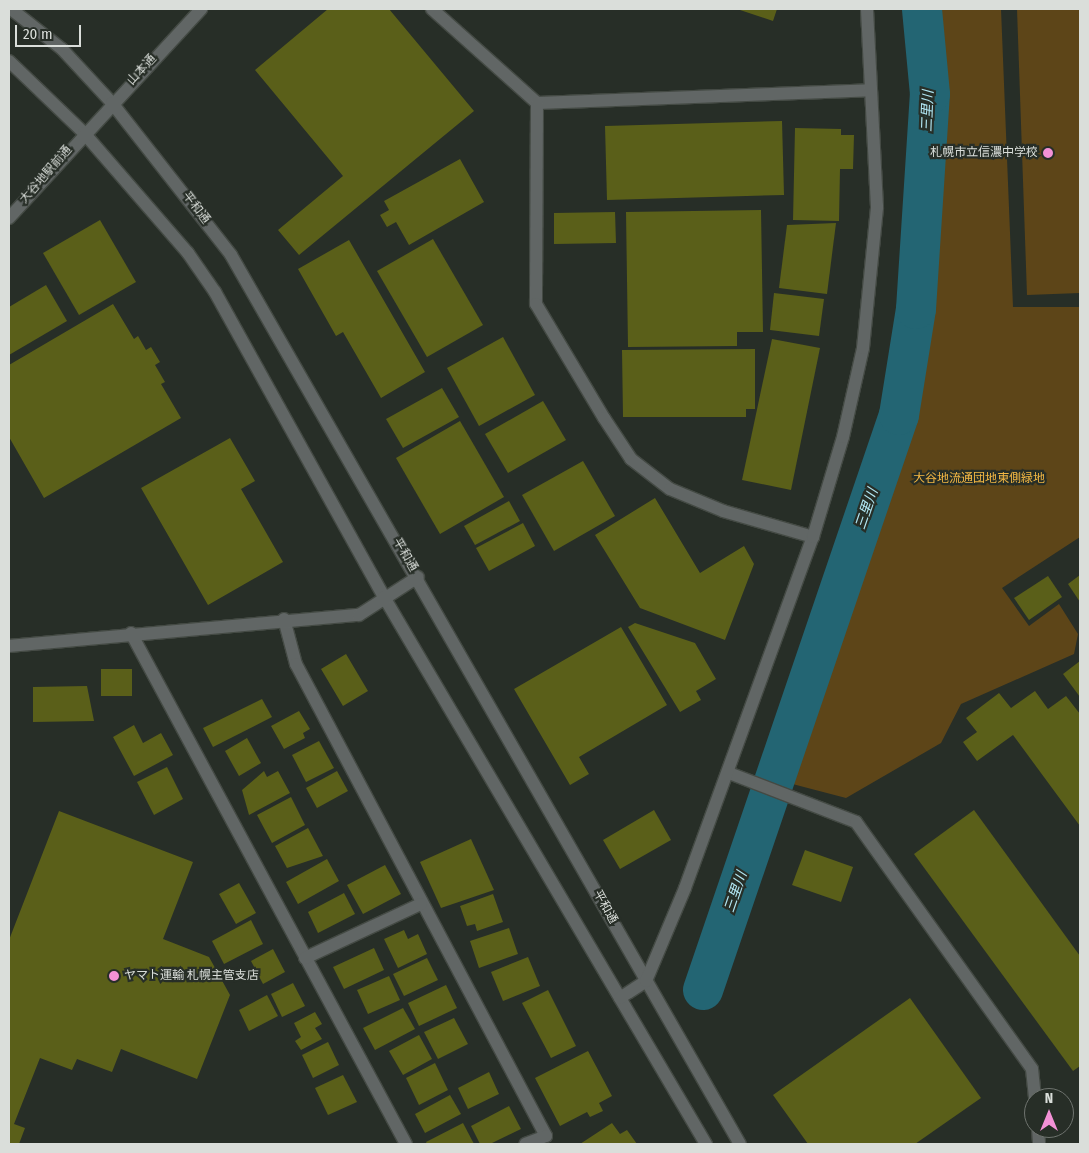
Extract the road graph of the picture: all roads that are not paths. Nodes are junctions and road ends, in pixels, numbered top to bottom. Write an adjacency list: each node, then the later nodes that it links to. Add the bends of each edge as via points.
1 (11, 9): 7 (street, 平和通, via 62,49)
2 (201, 9): 7 (street, 山本通)
3 (432, 9): 8 (street)
4 (867, 9): 6 (street)
5 (9, 61): 9 (street)
6 (871, 90): 8 (street); 11 (street, via 877,207 863,348)
7 (112, 103): 9 (street, 山本通); 12 (street, 平和通, via 231,255)
8 (537, 103): 11 (street, via 536,304 604,418 631,459 670,489 723,511)
9 (84, 133): 10 (street, 大谷地駅前通); 13 (street, via 188,253 215,292)
10 (9, 218)
11 (813, 537): 17 (street)
12 (418, 577): 13 (street); 20 (street, 平和通)
13 (384, 597): 14 (street, via 359,615); 21 (street)
14 (284, 619): 15 (street); 18 (street, via 296,664)
15 (131, 633): 16 (street); 19 (street)
16 (9, 646)
17 (729, 773): 20 (street); 22 (street, via 751,785 856,822 1032,1069)
18 (421, 904): 19 (street); 24 (street, via 546,1136)
19 (305, 958): 23 (street)
20 (646, 981): 21 (street); 26 (street, 平和通)
21 (620, 998): 25 (street)
22 (1034, 1088)
23 (406, 1144)
24 (525, 1144)
25 (706, 1144)
26 (740, 1144)

